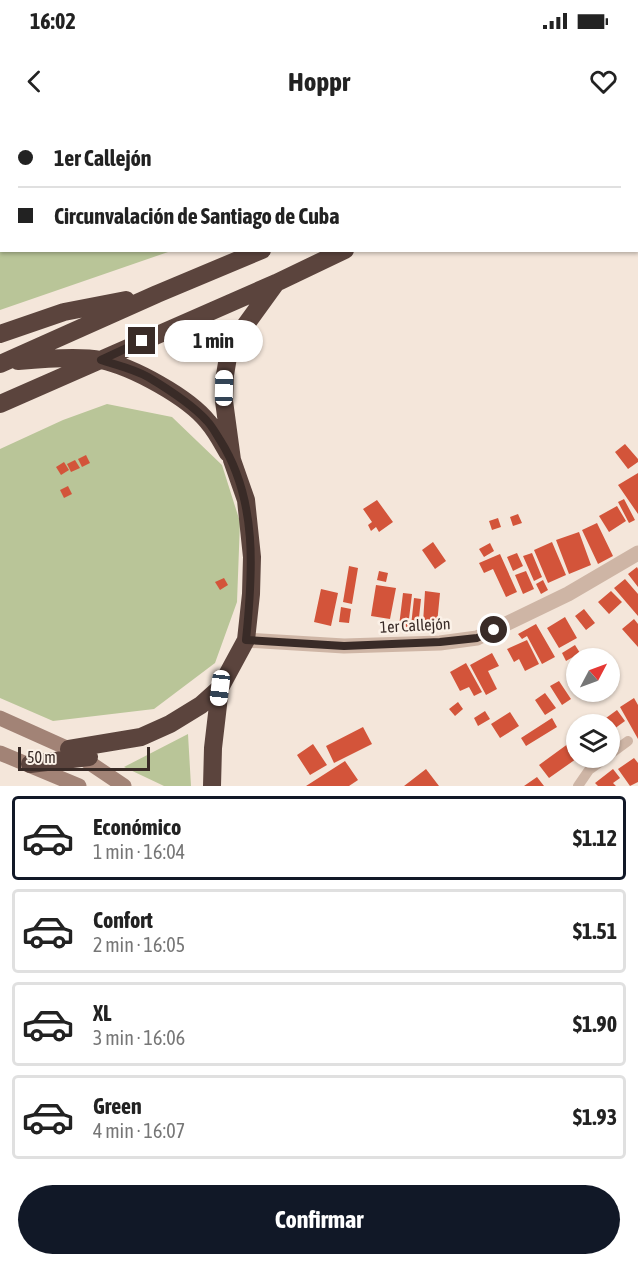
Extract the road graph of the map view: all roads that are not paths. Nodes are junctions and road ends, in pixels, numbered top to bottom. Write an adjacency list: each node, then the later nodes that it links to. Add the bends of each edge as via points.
1 (257, 252): 4 (highway)
2 (341, 252): 3 (highway)
3 (276, 283): 6 (highway); 11 (highway, via 243,326 228,357 224,401)
4 (158, 294): 5 (highway, via 64,312); 7 (highway)
5 (0, 334)
6 (101, 360): 7 (highway, via 43,358); 8 (highway); 9 (highway)
7 (2, 363)
8 (146, 376): 9 (highway, via 104,371); 11 (highway, via 196,410)
9 (57, 379): 10 (highway)
10 (0, 404)
11 (232, 460): 13 (highway, via 246,500 252,557)
12 (638, 553): 13 (street, 1er Callejón, via 568,594 477,638 344,646)
13 (246, 640): 14 (highway)
14 (220, 688): 16 (highway, via 170,724); 26 (highway)
15 (0, 718): 19 (main road)
16 (129, 740): 19 (highway); 21 (highway)
17 (628, 741): 18 (lane)
18 (620, 747)
19 (69, 749): 21 (main road)
20 (0, 753): 22 (main road)
21 (86, 759): 22 (highway); 25 (main road)
22 (30, 765): 24 (main road)
23 (592, 768): 27 (lane)
24 (79, 786)
25 (124, 786)
26 (212, 786)
27 (578, 786)

